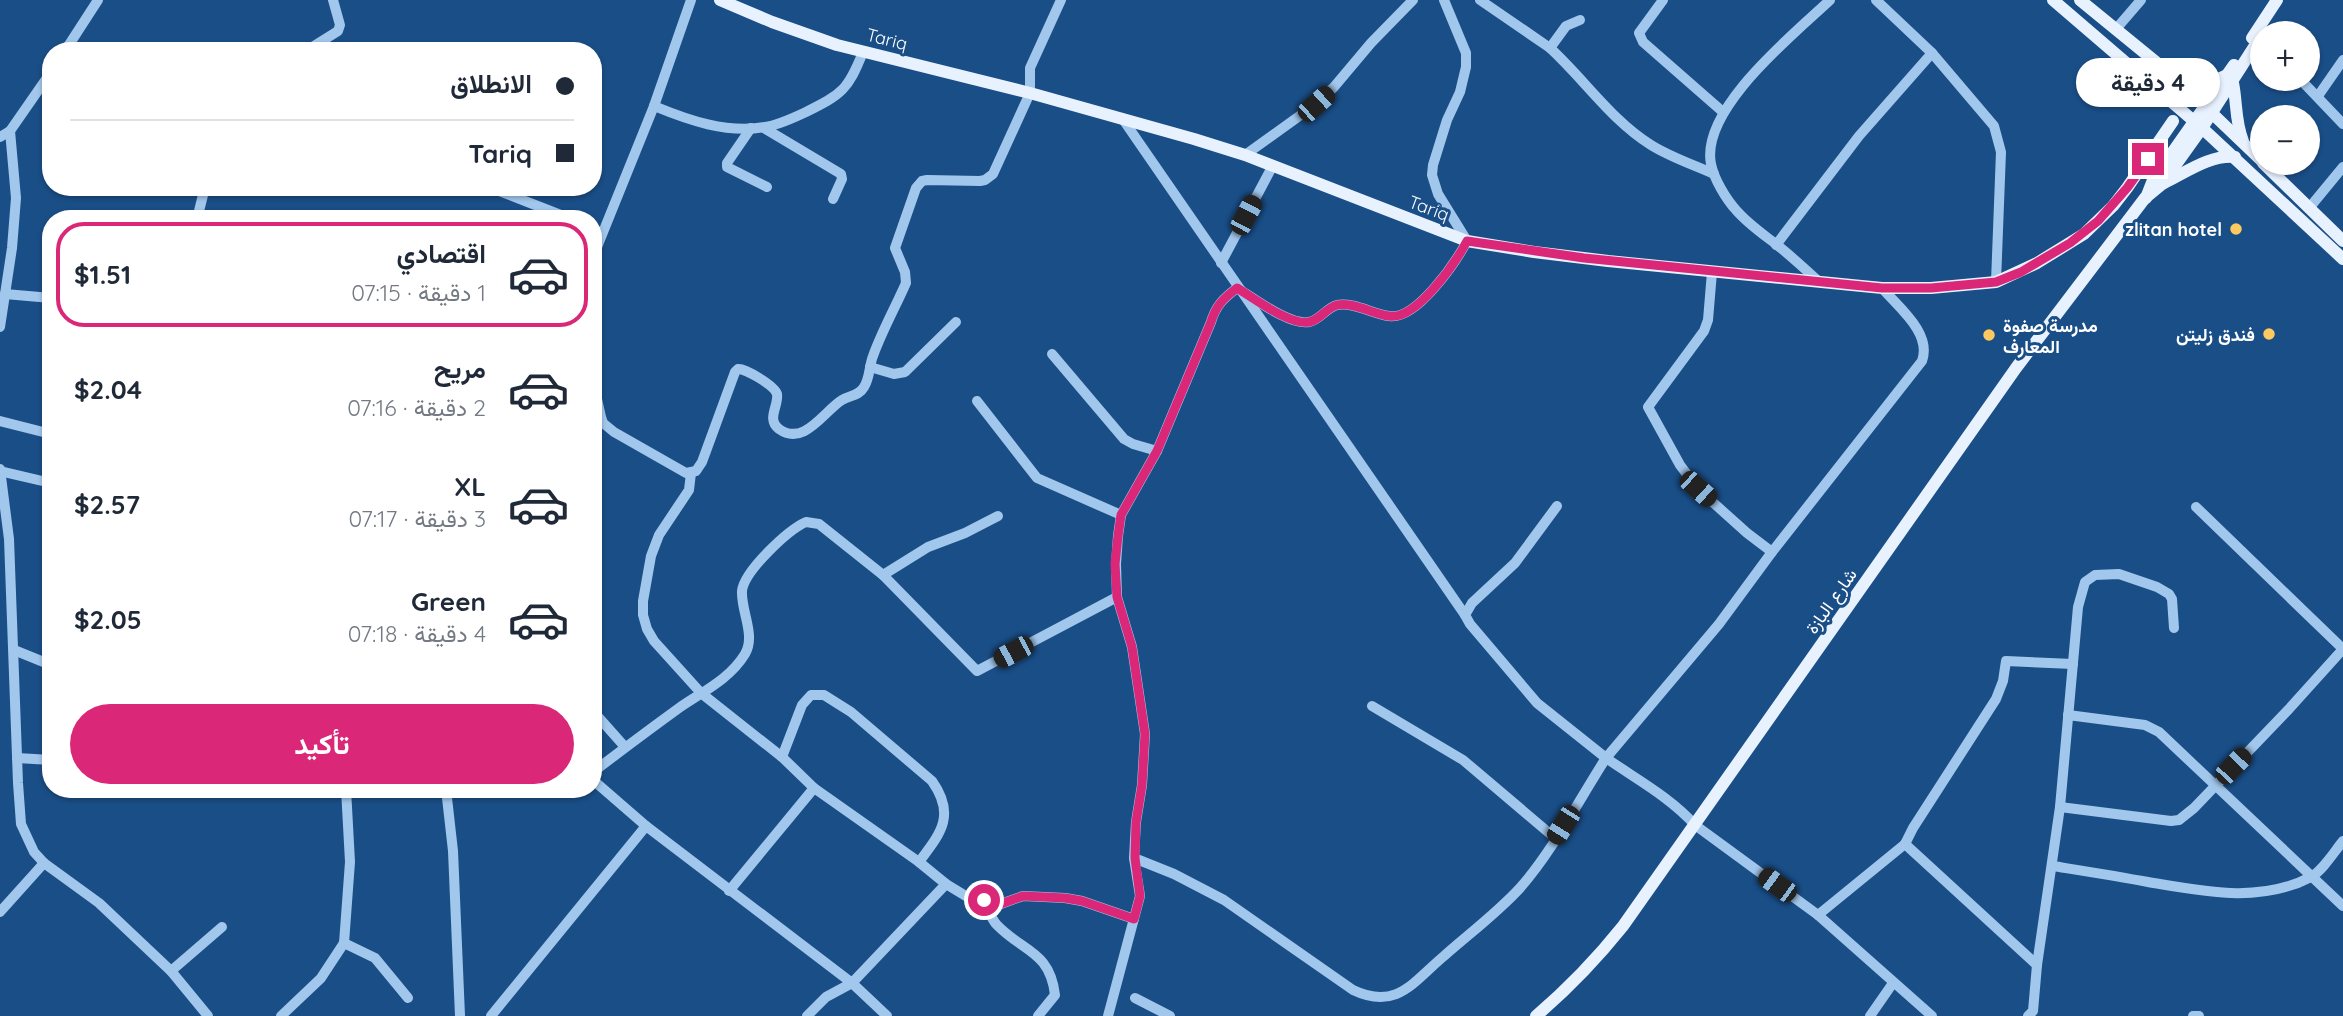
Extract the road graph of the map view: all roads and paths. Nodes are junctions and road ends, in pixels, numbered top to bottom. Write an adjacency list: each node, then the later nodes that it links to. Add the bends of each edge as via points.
1 (98, 0): 20 (street)
2 (333, 0): 21 (street, via 340,25)
3 (691, 0): 34 (street)
4 (720, 0): 23 (main road, Tariq)
5 (1061, 0): 32 (street, via 1030,68)
6 (1413, 0): 47 (street, via 1334,88)
7 (1444, 0): 64 (street, via 1466,53 1466,67 1432,175 1438,194)
8 (1480, 0): 22 (street)
9 (1663, 0): 36 (street, via 1639,33 1643,42)
10 (1830, 0): 36 (street, via 1767,60)
11 (1876, 0): 25 (street)
12 (2053, 0): 31 (main road)
13 (2080, 0): 19 (main road)
14 (2141, 0): 19 (street)
15 (2277, 0): 28 (main road, شارع البازة)
16 (2285, 0): 18 (main road, شارع البازة)
17 (1580, 20): 22 (street, via 1566,26)
18 (2272, 21)
19 (2116, 29): 27 (main road)
20 (71, 42)
21 (320, 42)
22 (1550, 48): 51 (street, via 1609,111 1650,145)
23 (863, 52): 32 (main road, Tariq); 42 (street, via 853,77 839,94)
24 (2250, 53): 28 (main road, شارع البازة)
25 (1932, 54): 66 (street, via 1859,136); 71 (street, via 1994,126 1999,138)
26 (2343, 60): 33 (street)
27 (2173, 76): 28 (main road, via 2195,83); 35 (main road)
28 (2230, 79): 35 (main road, شارع البازة); 44 (main road)
29 (42, 84): 43 (street)
30 (2313, 91): 33 (street)
31 (2161, 92): 38 (main road); 40 (main road)
32 (1030, 93): 37 (main road, Tariq); 79 (street, via 989,177 980,181 927,180 916,188 895,248 906,283)
33 (2318, 96): 39 (street)
34 (654, 106): 41 (street, via 702,124); 62 (street)
35 (2208, 110): 40 (main road, شارع البازة); 44 (main road)
36 (1723, 112): 51 (street, via 1712,145)
37 (1122, 118): 47 (main road, Tariq); 68 (street)
38 (2173, 121): 45 (main road); 58 (main road, Tariq)
39 (2343, 124)
40 (2198, 125): 45 (main road, شارع البازة); 48 (main road); 53 (main road, شارع البازة)
41 (751, 128): 42 (street); 54 (street, via 727,166)
42 (764, 128): 56 (street, via 841,174)
43 (5, 134): 74 (street, via 16,198)
44 (2244, 145): 46 (main road)
45 (2174, 149): 57 (main road, شارع البازة)
46 (2250, 150)
47 (1245, 155): 49 (main road, Tariq)
48 (2235, 157): 53 (main road, via 2207,160); 61 (main road)
49 (1272, 167): 64 (main road, Tariq); 68 (street)
50 (2343, 167): 59 (street)
51 (1714, 174): 66 (street, via 1735,209)
52 (2277, 175): 59 (main road)
53 (2162, 184): 57 (main road, شارع البازة)
54 (767, 187)
55 (512, 196): 60 (street)
56 (833, 198)
57 (2146, 198): 63 (main road, شارع البازة)
58 (2113, 206): 63 (main road); 71 (main road, Tariq, via 2084,234)
59 (2310, 207): 61 (main road); 65 (main road)
60 (547, 210)
61 (2300, 218): 67 (main road)
62 (602, 220)
63 (2129, 221): 118 (main road, شارع البازة, via 2016,368)
64 (1467, 241): 69 (main road, Tariq); 72 (street, via 1436,286 1397,317 1336,305 1315,320 1297,321)
65 (2343, 241)
66 (1776, 245): 70 (street)
67 (2343, 259)
68 (1221, 263): 72 (street)
69 (1712, 272): 70 (main road, Tariq); 92 (street, via 1704,331 1648,407 1698,489)
70 (1817, 280): 73 (main road, Tariq)
71 (1996, 282): 73 (main road, Tariq)
72 (1237, 288): 84 (street, via 1214,310); 96 (street)
73 (1882, 288): 92 (street, via 1921,333 1922,361)
74 (5, 294): 75 (street); 77 (street)
75 (42, 297)
76 (956, 322): 79 (street, via 905,372)
77 (0, 327)
78 (1052, 354): 84 (street, via 1124,439)
79 (870, 368): 86 (street, via 859,393 843,399 812,427 794,434 775,424 777,392 745,369 738,369 702,462)
80 (978, 401): 90 (street, via 1037,478)
81 (602, 419): 86 (street, via 614,432 681,472)
82 (0, 421): 83 (street)
83 (42, 433)
84 (1157, 451): 90 (street)
85 (0, 470): 87 (street); 94 (street, via 7,513)
86 (691, 473): 102 (street, via 689,491 659,535 651,556 643,615 654,641)
87 (42, 481)
88 (1558, 506): 96 (street, via 1515,563)
89 (2196, 507): 98 (street)
90 (1121, 515): 95 (street, via 1115,564)
91 (998, 516): 93 (street, via 928,547)
92 (1772, 552): 109 (street, via 1719,624)
93 (883, 575): 95 (street, via 977,671); 102 (street, via 819,524 801,525 749,573 742,589 749,638 746,653 723,679)
94 (5, 584): 99 (street)
95 (1117, 597): 123 (street, via 1132,647 1145,734)
96 (1465, 615): 109 (street, via 1538,703)
97 (2174, 628): 101 (street, via 2172,599 2165,590 2119,574 2095,575 2082,588)
98 (2343, 649): 112 (street)
99 (14, 650): 100 (street); 108 (street)
100 (42, 661)
101 (2073, 664): 104 (street); 122 (street, via 2006,661 1996,699)
102 (701, 693): 106 (street); 107 (street)
103 (1372, 706): 120 (street, via 1463,760)
104 (2068, 715): 112 (street, via 2145,725 2159,732); 117 (street)
105 (602, 721): 106 (street)
106 (625, 747): 111 (street)
107 (782, 757): 114 (street); 124 (street, via 802,705 811,695 824,695 850,712 932,781 940,793 944,822)
108 (17, 758): 110 (street); 125 (street, via 21,824)
109 (1606, 758): 118 (street); 120 (street)
110 (42, 759)
111 (602, 765)
112 (2214, 785): 117 (street, via 2186,815 2171,821); 127 (street)
113 (602, 788): 119 (street)
114 (814, 788): 124 (street); 129 (street)
115 (346, 798): 136 (street, via 350,862)
116 (447, 798): 146 (street)
117 (2060, 807): 126 (street)
118 (1695, 825): 133 (street); 153 (main road, شارع البازة, via 1595,962)
119 (646, 826): 129 (street); 147 (street)
120 (1555, 838): 123 (street, via 1522,886 1498,911 1412,986 1388,998 1353,990 1224,900)
121 (2343, 841): 127 (street)
122 (1905, 844): 133 (street); 137 (street)
123 (1135, 858): 134 (street, via 1140,896)
124 (919, 862): 128 (street)
125 (44, 863): 132 (street); 138 (street, via 99,903)
126 (2053, 866): 127 (street, via 2224,893 2278,889); 137 (street)
127 (2313, 876): 131 (street)
128 (946, 884): 130 (street, via 985,906); 139 (street)
129 (729, 891): 139 (street)
130 (984, 900): 134 (street, via 998,905 1023,896 1065,898); 150 (street, via 996,923 1048,965 1055,995)
131 (2343, 906)
132 (0, 912)
133 (1818, 915): 140 (street)
134 (1134, 919): 151 (street)
135 (222, 927): 138 (street)
136 (344, 943): 141 (street, via 375,958); 145 (street, via 321,978)
137 (2037, 965): 143 (street)
138 (171, 971): 144 (street)
139 (852, 983): 148 (street, via 826,997); 149 (street)
140 (1893, 984): 154 (street); 155 (street)
141 (408, 998)
142 (1135, 999): 152 (street)
143 (2034, 1014)
144 (208, 1016)
145 (281, 1016)
146 (460, 1016)
147 (491, 1016)
148 (807, 1016)
149 (887, 1016)
150 (1038, 1016)
151 (1108, 1016)
152 (1170, 1016)
153 (1536, 1016)
154 (1870, 1016)
155 (1932, 1016)
156 (2193, 1016): 157 (street)
157 (2199, 1016)

